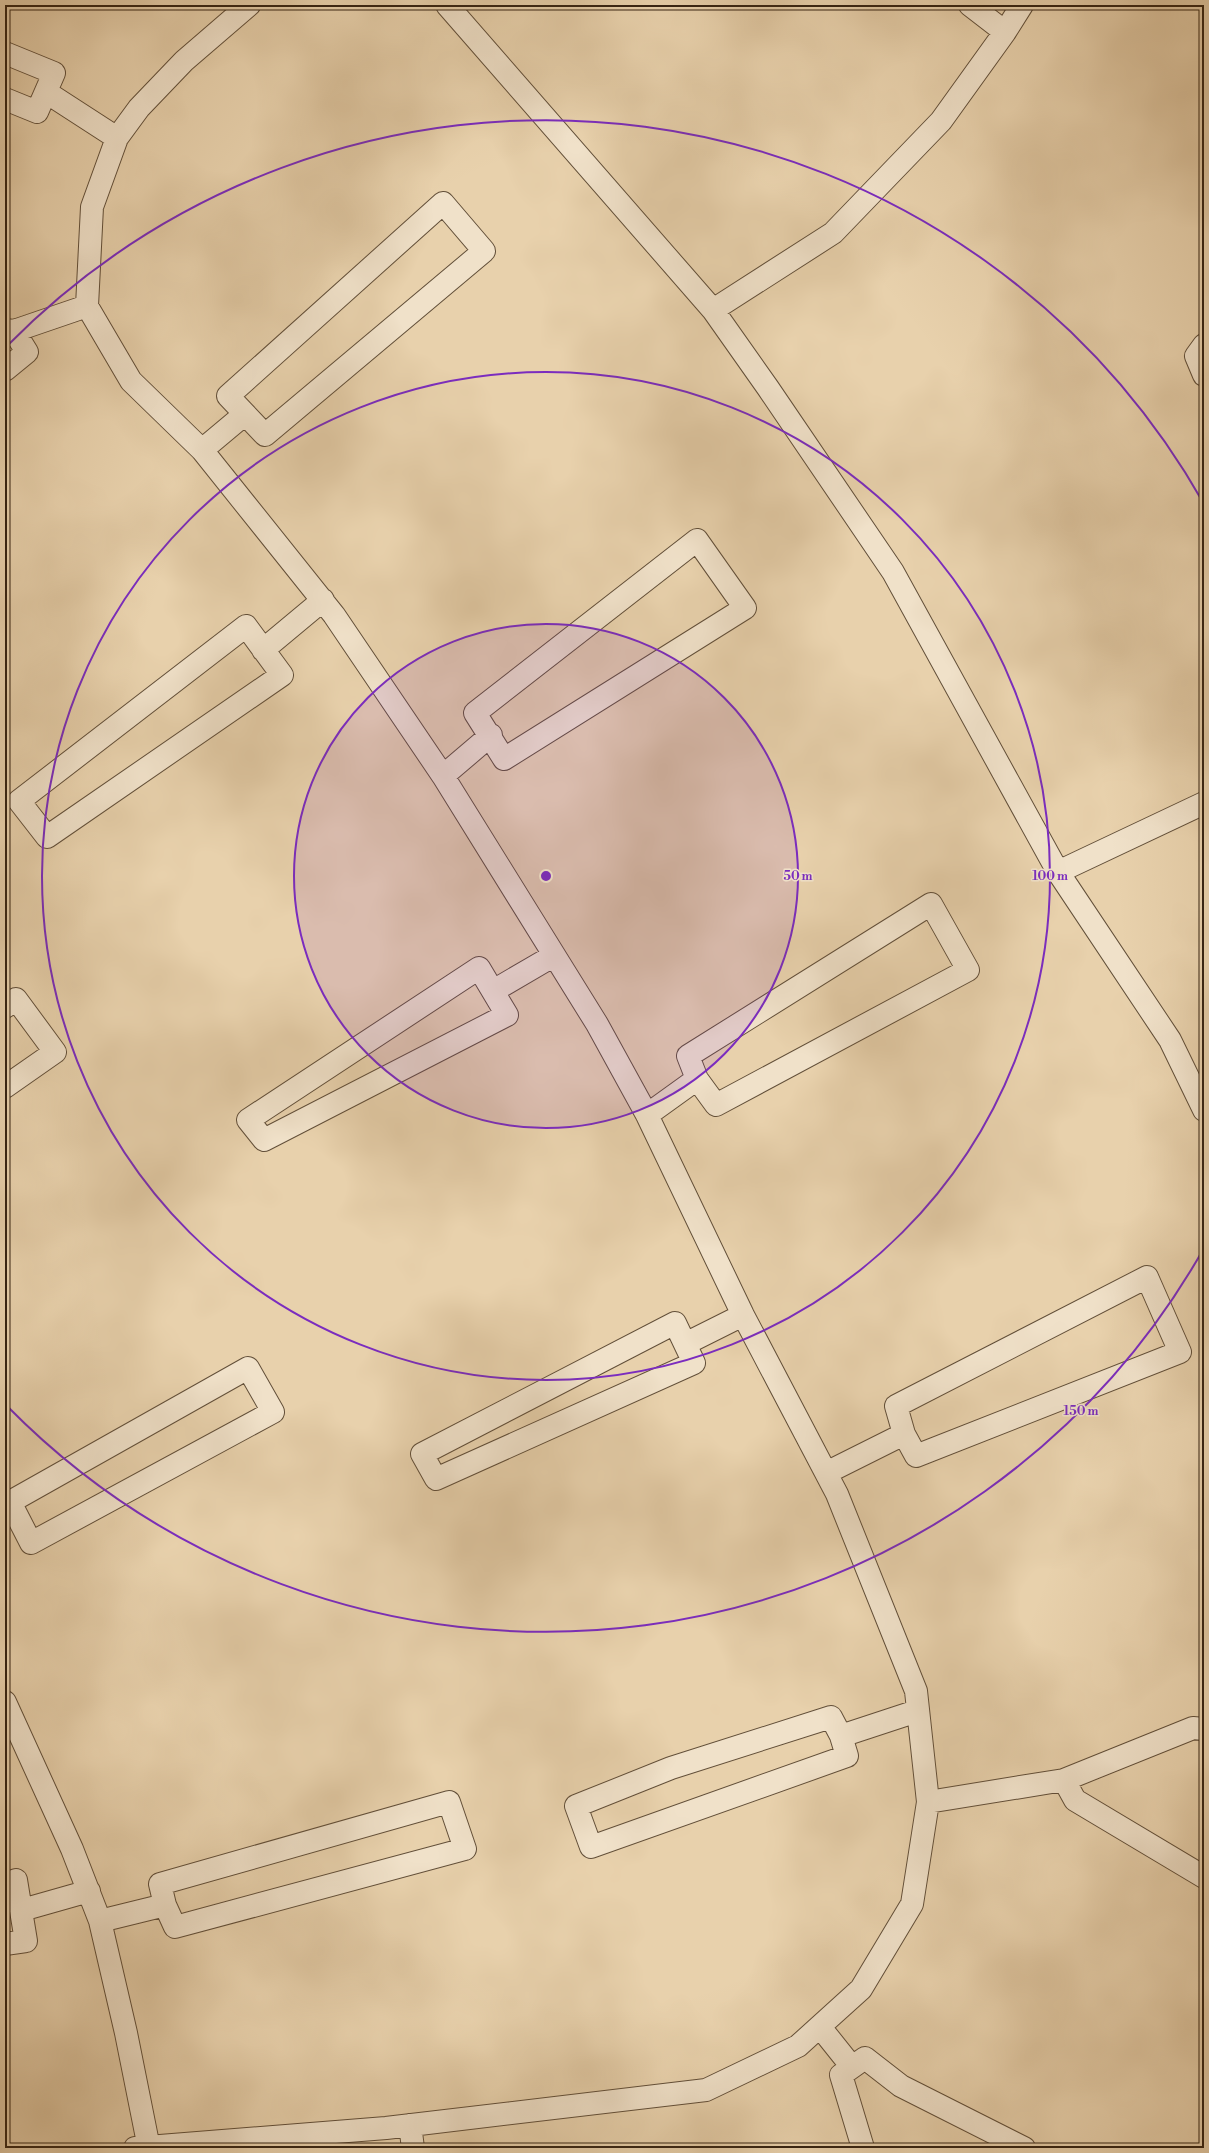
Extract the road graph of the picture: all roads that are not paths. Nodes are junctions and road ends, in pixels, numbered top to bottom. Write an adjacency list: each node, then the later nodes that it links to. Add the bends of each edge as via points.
1 (249, 5): 9 (street, via 184,61 139,108)
2 (446, 5): 11 (street)
3 (970, 5): 5 (street)
4 (1022, 5): 5 (street)
5 (1005, 32): 11 (street, via 941,121 833,233)
6 (5, 52): 7 (street, via 54,73)
7 (46, 92): 8 (street, via 37,112); 9 (street)
8 (5, 99)
9 (117, 138): 10 (street, via 92,207)
10 (87, 306): 12 (street); 17 (street, via 131,381)
11 (713, 310): 23 (street, via 893,572)
12 (10, 330): 14 (street, via 27,352)
13 (1204, 345): 15 (street, via 1196,356)
14 (5, 370)
15 (1204, 375)
16 (245, 414): 16 (street, via 228,396 443,203 484,251 265,435); 17 (street)
17 (202, 450): 18 (street)
18 (323, 600): 19 (street); 21 (street)
19 (264, 650): 19 (street, via 246,626 19,801 47,837 282,675)
20 (491, 735): 20 (street, via 476,713 697,540 745,608 504,759); 21 (street)
21 (443, 776): 24 (street)
22 (1204, 804): 23 (street)
23 (1058, 872): 28 (street)
24 (553, 956): 25 (street); 31 (street, via 597,1024)
25 (493, 991): 25 (street, via 507,1015 264,1140 248,1120 479,968)
26 (5, 1007): 29 (street, via 16,999 55,1052)
27 (697, 1080): 27 (street, via 688,1056 931,904 968,970 716,1105); 31 (street)
28 (1198, 1081): 30 (street)
29 (5, 1087)
30 (1204, 1110)
31 (647, 1115): 32 (street)
32 (743, 1315): 33 (street); 35 (street)
33 (685, 1344): 33 (street, via 694,1363 436,1479 422,1454 676,1323)
34 (904, 1434): 34 (street, via 896,1406 1147,1277 1180,1352 916,1456); 35 (street)
35 (826, 1473): 38 (street, via 838,1494 916,1691)
36 (13, 1528): 36 (street, via 10,1502 248,1368 273,1412 31,1543)
37 (5, 1702): 45 (street)
38 (917, 1711): 40 (street); 42 (street)
39 (1204, 1729): 41 (street, via 1194,1728)
40 (841, 1736): 40 (street, via 847,1756 591,1847 576,1806 671,1768 831,1717)
41 (1064, 1780): 42 (street); 43 (street, via 1075,1800)
42 (928, 1802): 50 (street, via 912,1904 861,1989)
43 (1204, 1877)
44 (5, 1884): 47 (street, via 16,1880)
45 (89, 1891): 47 (street); 48 (street)
46 (165, 1905): 46 (street, via 160,1884 449,1802 465,1849 175,1927); 48 (street)
47 (22, 1910): 49 (street, via 26,1941)
48 (100, 1921): 53 (street, via 126,2033)
49 (5, 1944)
50 (820, 2027): 51 (street); 52 (street, via 798,2046 706,2090)
51 (852, 2067): 55 (street, via 841,2075); 56 (street, via 865,2058 900,2086)
52 (410, 2125): 53 (street); 54 (street)
53 (144, 2147)
54 (413, 2148)
55 (863, 2148)
56 (1024, 2148)

